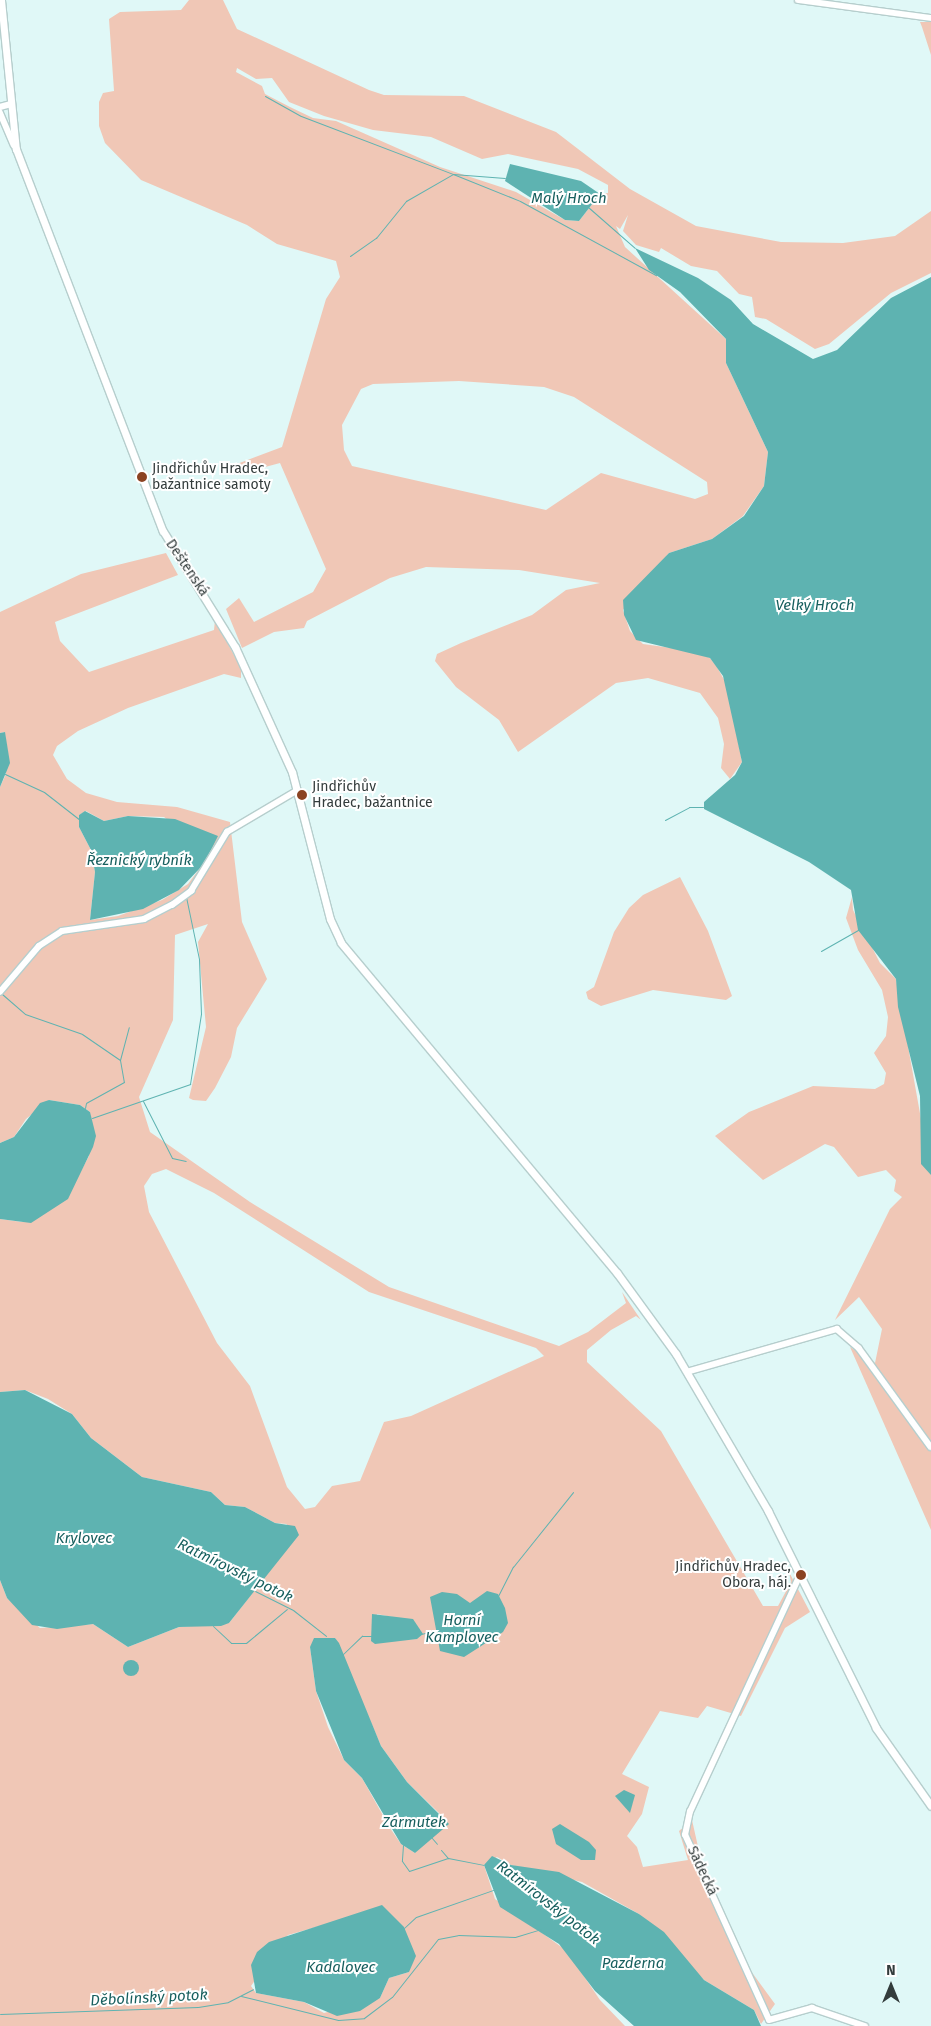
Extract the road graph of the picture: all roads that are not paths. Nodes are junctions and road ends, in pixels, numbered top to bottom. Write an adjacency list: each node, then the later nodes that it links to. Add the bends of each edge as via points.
1 (1, 0): 4 (main road, Deštenská)
2 (798, 0): 3 (street)
3 (931, 18)
4 (11, 104): 5 (street); 7 (main road, Deštenská)
5 (0, 107)
6 (0, 112): 7 (street)
7 (16, 148): 8 (main road, Deštenská, via 48,224 89,345 171,548 236,648)
8 (298, 790): 9 (street, via 247,816 227,832 191,891 172,905 144,919 75,928 39,946); 10 (main road, Deštenská, via 330,919 341,943 617,1273)
9 (0, 992)
10 (687, 1372): 11 (street, via 837,1329 865,1356); 12 (main road, Deštenská, via 768,1511)
11 (931, 1447)
12 (800, 1577): 13 (main road, Deštenská, via 876,1728); 14 (street, Sádecká, via 701,1787 685,1835)
13 (931, 1806)
14 (768, 2023): 15 (street, Sádecká, via 812,2008)
15 (865, 2026)

